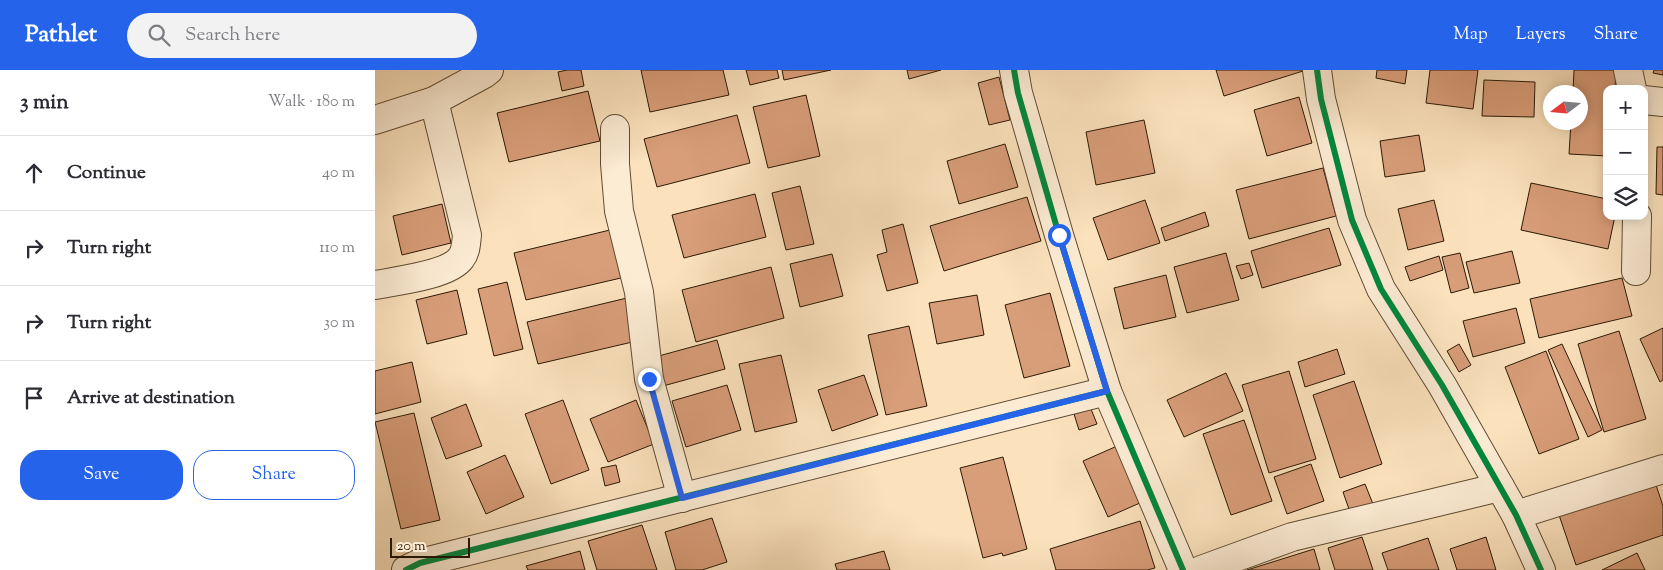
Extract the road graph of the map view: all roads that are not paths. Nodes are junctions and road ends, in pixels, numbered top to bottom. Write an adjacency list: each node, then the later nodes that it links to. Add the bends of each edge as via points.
1 (489, 70): 6 (street)
2 (1014, 70): 14 (street, via 1056,225)
3 (1317, 70): 16 (street, via 1321,99 1352,220 1381,289 1442,385)
4 (1628, 70): 5 (street)
5 (1631, 85)
6 (434, 100): 9 (street); 13 (street, via 467,235 466,247 461,258 451,267)
7 (1648, 100): 8 (street)
8 (1663, 102)
9 (375, 120)
10 (615, 129): 17 (street, via 619,211 639,292 649,379)
11 (1637, 220): 12 (street)
12 (1636, 270)
13 (375, 285)
14 (1107, 391): 17 (street); 20 (street)
15 (1663, 469): 18 (street)
16 (1500, 487): 18 (street); 21 (street, via 1292,537)
17 (682, 498): 19 (street, via 420,563)
18 (1516, 515): 22 (street)
19 (406, 570)
20 (1183, 570)
21 (1201, 570)
22 (1541, 570)

